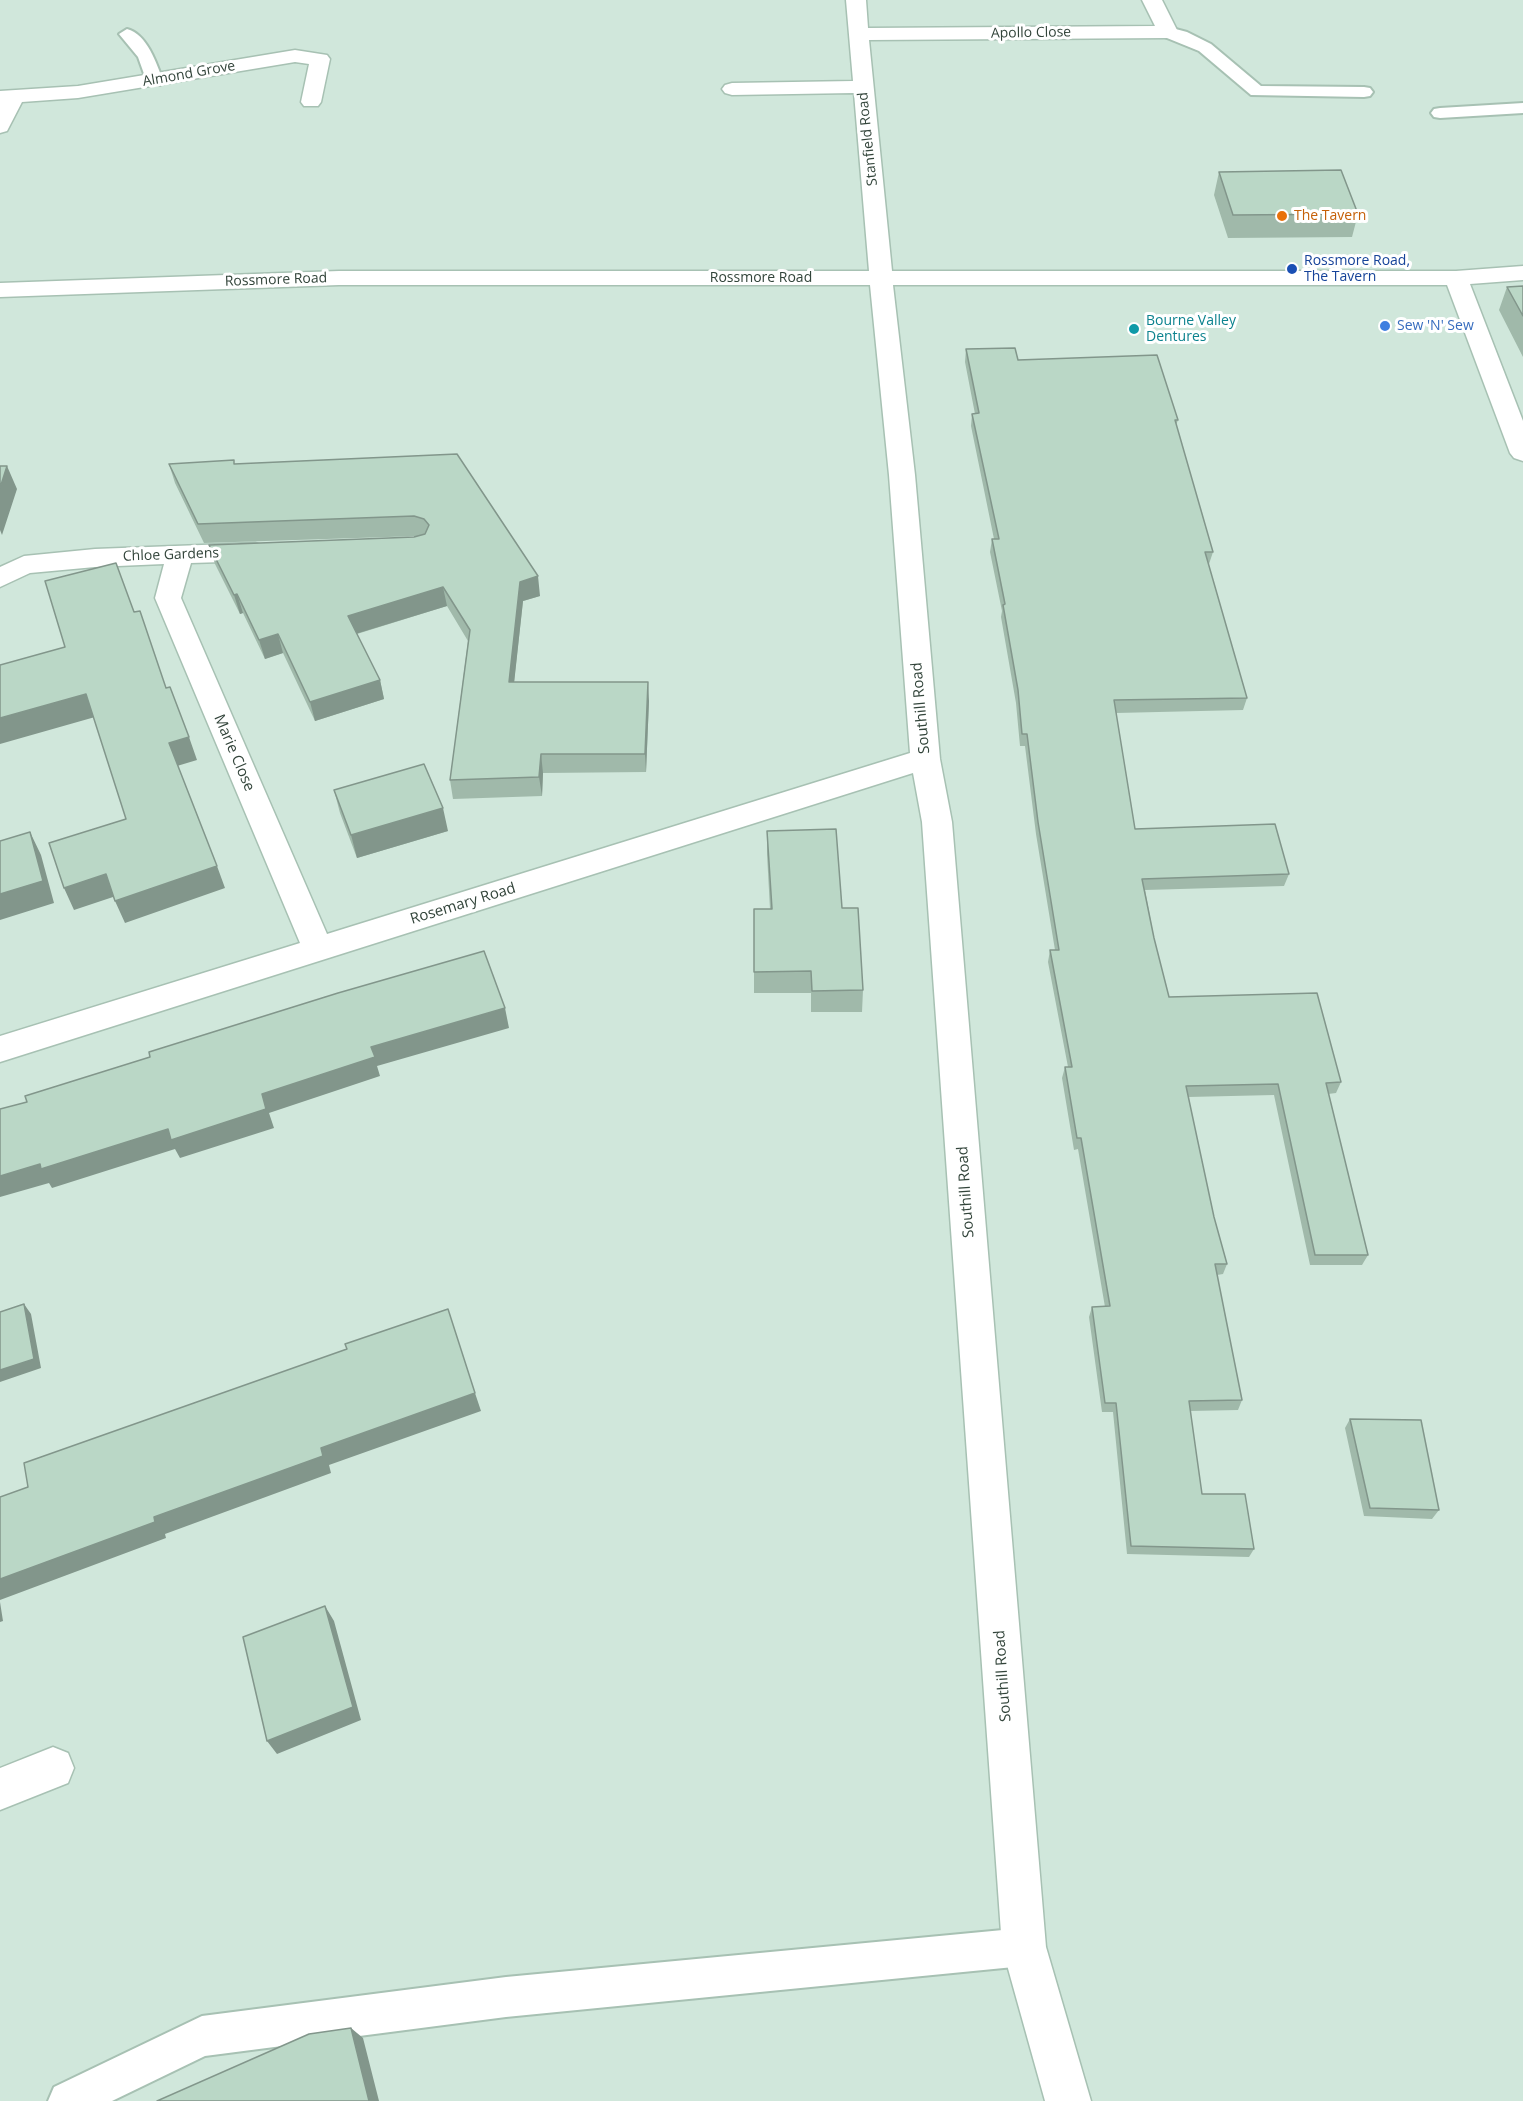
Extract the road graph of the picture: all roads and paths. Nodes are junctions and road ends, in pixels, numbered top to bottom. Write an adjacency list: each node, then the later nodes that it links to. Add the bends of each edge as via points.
1 (855, 0): 5 (street, Stanfield Road)
2 (1152, 0): 3 (street)
3 (1168, 32): 5 (street, Apollo Close); 9 (lane, via 1188,36 1204,45 1257,91)
4 (127, 34): 6 (lane, via 146,56)
5 (859, 34): 7 (street, Stanfield Road)
6 (153, 81): 10 (street, Almond Grove); 11 (street, Almond Grove, via 295,56 320,59)
7 (863, 87): 8 (street); 16 (street, Stanfield Road)
8 (732, 89)
9 (1364, 92)
10 (7, 97): 14 (street, Almond Grove)
11 (311, 102)
12 (1523, 108): 13 (lane)
13 (1440, 113)
14 (0, 128)
15 (1523, 273): 17 (street, Rossmore Road)
16 (882, 278): 17 (street, Rossmore Road); 18 (street, Rossmore Road, via 339,278); 23 (street, Southill Road)
17 (1456, 278): 19 (street)
18 (0, 290)
19 (1523, 453)
20 (275, 551): 21 (street, Chloe Gardens)
21 (180, 555): 22 (street, Chloe Gardens, via 24,565); 24 (street, Marie Close, via 168,598)
22 (0, 578)
23 (926, 759): 24 (street, Rosemary Road); 28 (street, Southill Road, via 937,822)
24 (318, 949): 25 (street, Rosemary Road)
25 (0, 1049)
26 (52, 1768): 27 (street)
27 (0, 1789)
28 (1024, 1947): 29 (lane, via 507,1997 202,2036); 30 (street, Southill Road)
29 (68, 2101)
30 (1068, 2101)

